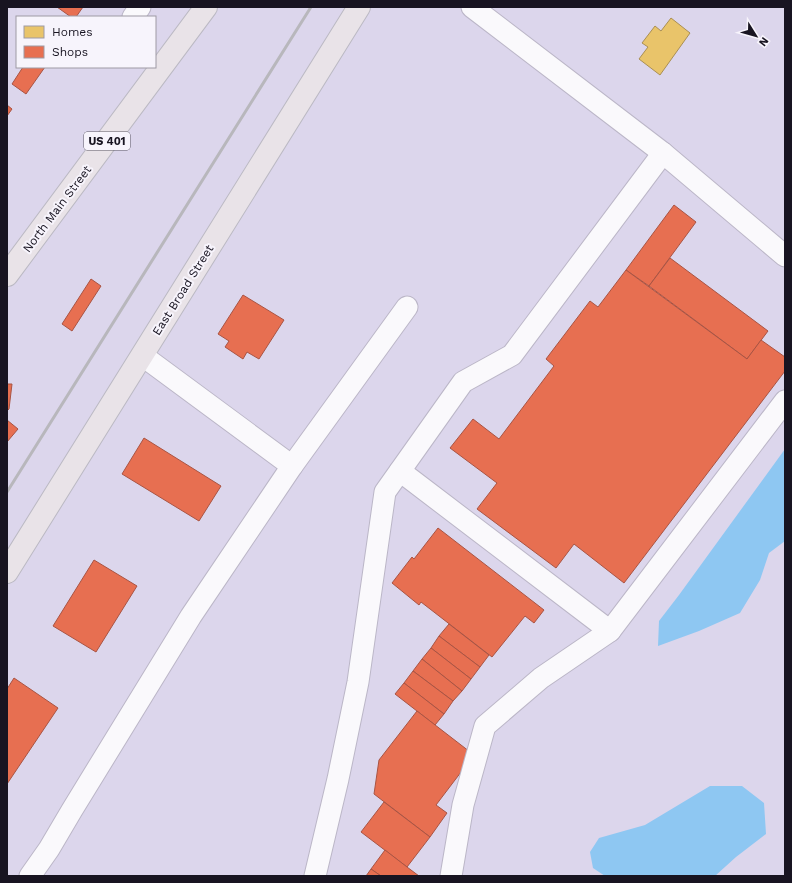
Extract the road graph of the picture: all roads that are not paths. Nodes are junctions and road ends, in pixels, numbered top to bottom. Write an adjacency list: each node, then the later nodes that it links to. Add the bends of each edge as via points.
1 (140, 7): 5 (lane)
2 (206, 7): 8 (main road, North Main Street / US 401)
3 (359, 7): 10 (main road, East Broad Street)
4 (472, 7): 6 (lane)
5 (134, 16)
6 (663, 153): 7 (lane); 13 (lane, via 512,355 463,382)
7 (785, 256)
8 (7, 275)
9 (407, 307): 12 (lane)
10 (143, 356): 12 (lane); 14 (main road, East Broad Street)
11 (785, 401): 15 (lane)
12 (292, 466): 16 (lane, via 192,616)
13 (400, 471): 15 (lane); 17 (lane, via 385,492 358,682)
14 (7, 572)
15 (610, 631): 18 (lane, via 541,678 485,726 463,805)
16 (30, 876)
17 (315, 876)
18 (452, 876)

